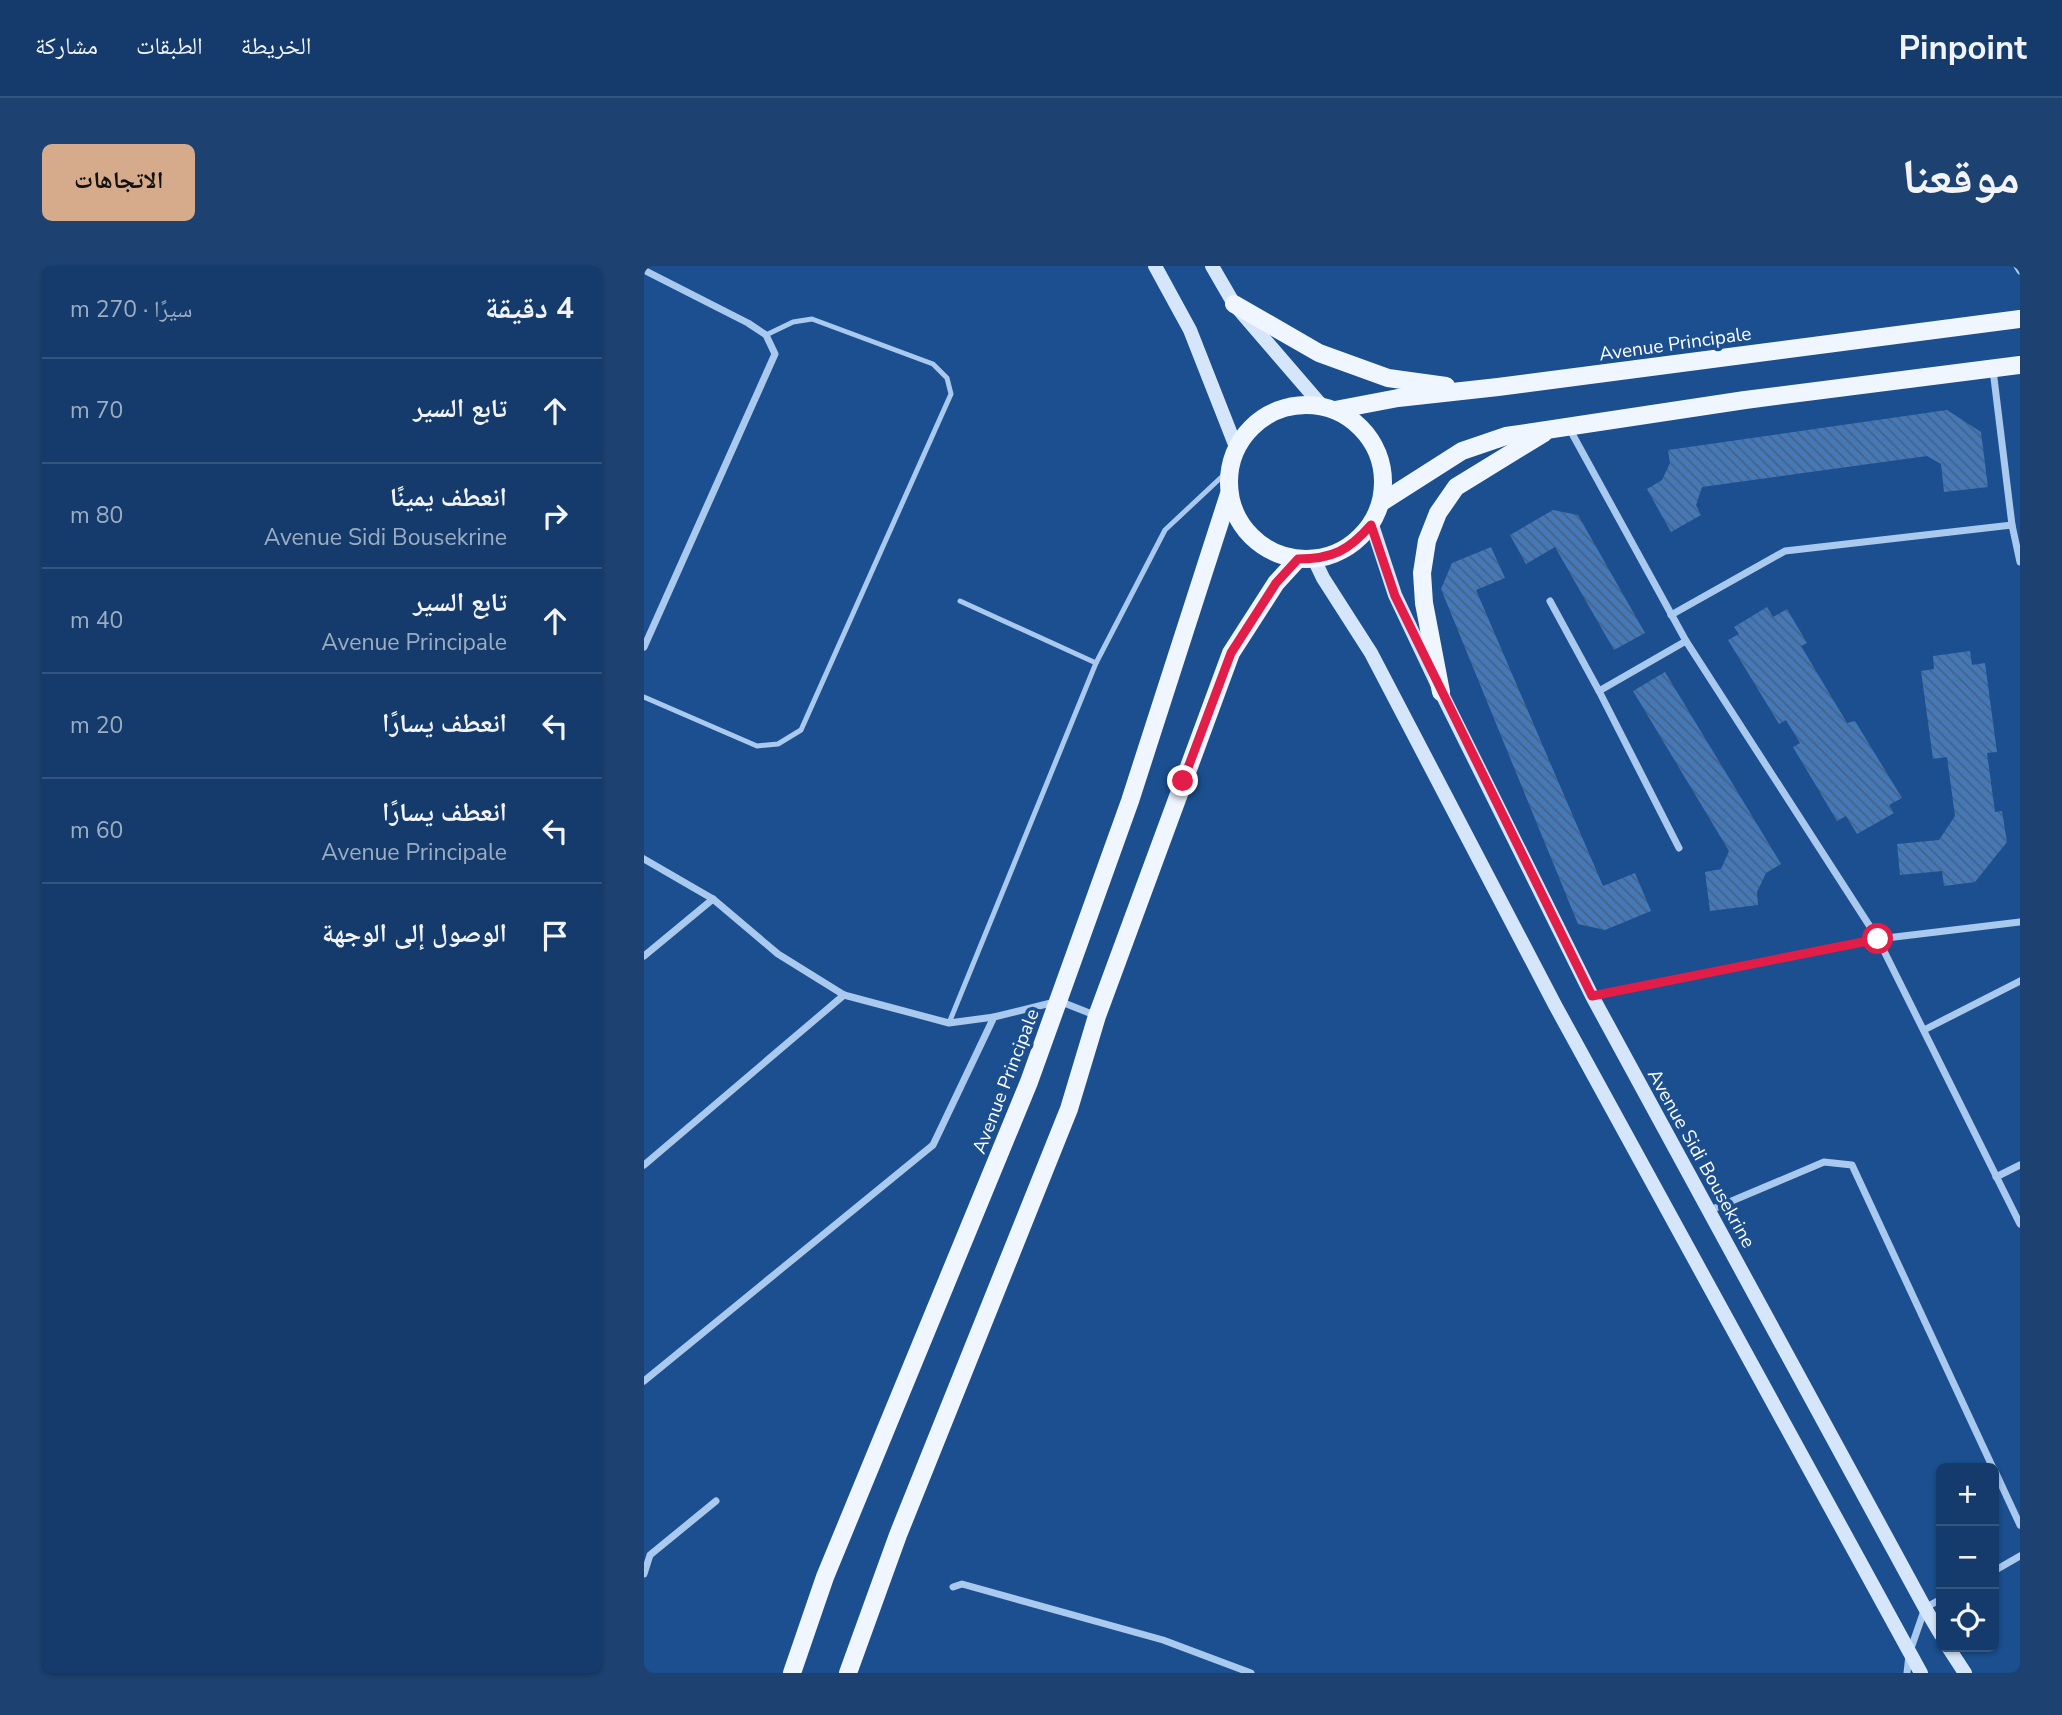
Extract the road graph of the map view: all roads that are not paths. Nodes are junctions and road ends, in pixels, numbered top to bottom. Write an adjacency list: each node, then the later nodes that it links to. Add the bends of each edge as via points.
1 (1155, 266): 14 (main road, via 1190,330)
2 (1212, 266): 6 (main road)
3 (2017, 266): 5 (street)
4 (644, 270): 8 (street)
5 (2020, 271)
6 (1234, 304): 11 (main road, via 1319,353 1388,378); 12 (main road)
7 (2020, 319): 11 (main road, Avenue Principale)
8 (766, 335): 26 (street, via 775,354); 30 (lane, via 812,319 933,364 947,379 950,394 801,730 778,744 757,746)
9 (2020, 365): 10 (main road)
10 (1992, 369): 13 (main road); 19 (street)
11 (1474, 390): 12 (main road, Avenue Principale)
12 (1329, 408): 14 (main road, via 1297,405 1272,412 1251,426); 17 (main road, via 1354,421 1370,437 1381,457)
13 (1560, 427): 17 (main road, via 1506,436 1462,451); 24 (street); 29 (main road, via 1456,487 1438,513 1422,573)
14 (1236, 447): 15 (main road)
15 (1229, 470): 16 (main road); 27 (lane, via 1165,530)
16 (1229, 494): 20 (main road, via 1245,531 1260,545); 40 (main road, Avenue Principale, via 1130,801)
17 (1382, 502): 18 (main road)
18 (1371, 525): 20 (main road, via 1356,542 1336,554); 29 (main road, via 1395,596)
19 (2012, 525): 21 (street); 24 (street, via 1785,551)
20 (1306, 559): 41 (main road, via 1276,583 1231,653); 63 (main road, via 1371,653 1555,1005)
21 (2020, 562)
22 (960, 601): 27 (lane)
23 (1550, 601): 28 (street)
24 (1671, 615): 25 (street)
25 (1686, 642): 28 (street); 35 (street)
26 (644, 647)
27 (1096, 663): 43 (lane)
28 (1599, 691): 31 (street)
29 (1441, 692): 39 (main road, Avenue Sidi Bousekrine)
30 (644, 697)
31 (1679, 848)
32 (644, 859): 33 (street)
33 (713, 899): 36 (street); 38 (street, via 778,954)
34 (2020, 922): 35 (street)
35 (1878, 939): 39 (street); 44 (street)
36 (644, 956)
37 (2020, 981): 44 (street)
38 (844, 995): 43 (street); 45 (street)
39 (1592, 996): 48 (main road, Avenue Sidi Bousekrine)
40 (1059, 1001): 41 (street); 42 (street); 64 (main road, Avenue Principale, via 825,1577)
41 (1097, 1016): 65 (main road, via 1069,1109 898,1535)
42 (994, 1017): 43 (street); 50 (street, via 933,1145)
43 (949, 1023)
44 (1924, 1030): 47 (street)
45 (644, 1165)
46 (2020, 1165): 47 (street)
47 (1996, 1177): 49 (street)
48 (1709, 1211): 51 (street, via 1824,1163 1852,1165); 60 (main road, Avenue Sidi Bousekrine)
49 (2020, 1224)
50 (644, 1381)
51 (1991, 1463)
52 (1999, 1480): 54 (street)
53 (716, 1501): 57 (street, via 650,1555)
54 (2020, 1525)
55 (2020, 1556): 56 (street)
56 (1999, 1568)
57 (644, 1574)
58 (953, 1587): 66 (street, via 961,1584 1036,1603 1163,1640)
59 (1936, 1602): 60 (street)
60 (1924, 1608): 61 (main road, Avenue Sidi Bousekrine); 63 (street)
61 (1936, 1627)
62 (1951, 1652): 69 (main road)
63 (1909, 1654): 67 (street); 68 (main road)
64 (792, 1673)
65 (848, 1673)
66 (1251, 1673)
67 (1907, 1673)
68 (1921, 1673)
69 (1965, 1673)

